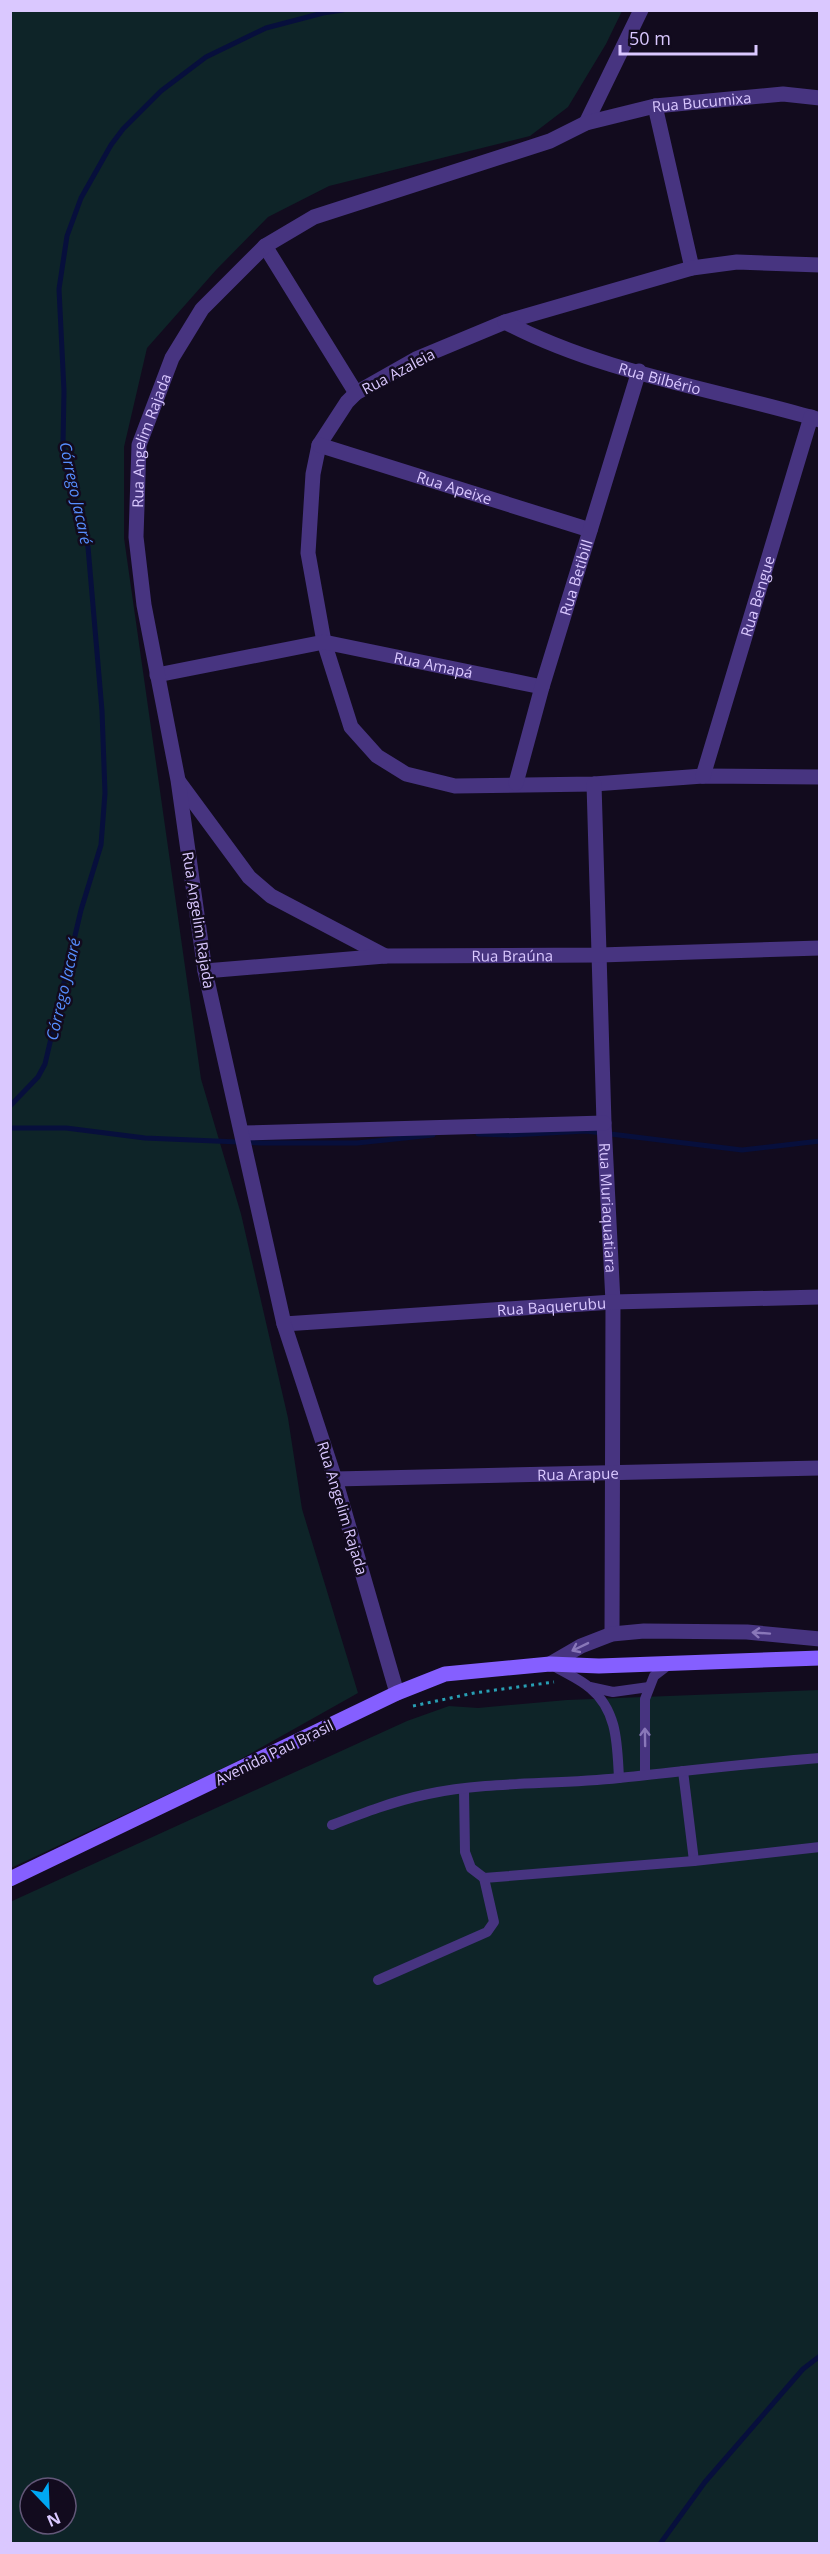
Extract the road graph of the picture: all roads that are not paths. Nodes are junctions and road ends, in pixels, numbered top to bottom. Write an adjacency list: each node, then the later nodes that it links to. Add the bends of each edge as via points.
1 (641, 10): 4 (street)
2 (819, 98): 3 (street, Rua Bucumixa, via 783,94)
3 (655, 106): 4 (street, Rua Bucumixa); 7 (street)
4 (586, 123): 5 (street, Rua Angelim Rajada, via 550,141 314,217)
5 (265, 246): 10 (street); 15 (street, Rua Angelim Rajada, via 202,309 172,358 139,445 136,537)
6 (819, 265): 7 (street, Rua Azaleia, via 737,262)
7 (692, 268): 8 (street, Rua Azaleia)
8 (505, 322): 9 (street, Rua Bilbério, via 541,341); 10 (street, Rua Azaleia, via 416,358)
9 (639, 371): 11 (street, Rua Bilbério); 13 (street, Rua Betibill)
10 (356, 393): 12 (street, Rua Azaleia)
11 (815, 418): 17 (street, Rua Bengue)
12 (319, 445): 13 (street, Rua Apeixe); 14 (street, Rua Azaleia, via 308,553)
13 (590, 530): 16 (street, Rua Betibill)
14 (324, 642): 15 (street); 16 (street, Rua Amapá); 20 (street, Rua Azaleia, via 351,728 377,756 406,774 455,786)
15 (158, 675): 19 (street, Rua Angelim Rajada)
16 (542, 687): 20 (street, Rua Betibill)
17 (703, 776): 18 (street, Rua Azaleia); 21 (street, Rua Azaleia)
18 (819, 777)
19 (178, 780): 24 (street, via 249,878 271,896); 25 (street, Rua Angelim Rajada)
20 (516, 783): 21 (street, Rua Azaleia)
21 (594, 784): 23 (street, Rua Muriaquatiara)
22 (819, 948): 23 (street, Rua Braúna)
23 (600, 955): 24 (street, Rua Braúna); 26 (street, Rua Muriaquatiara)
24 (385, 956): 25 (street, Rua Braúna)
25 (205, 971): 27 (street, Rua Angelim Rajada)
26 (604, 1126): 27 (street); 29 (street, Rua Muriaquatiara)
27 (244, 1141): 30 (street, Rua Angelim Rajada)
28 (819, 1297): 29 (street, Rua Baquerubu)
29 (613, 1302): 30 (street, Rua Baquerubu); 32 (street, Rua Muriaquatiara)
30 (284, 1324): 33 (street, Rua Angelim Rajada)
31 (819, 1468): 32 (street, Rua Arapue)
32 (612, 1472): 33 (street, Rua Arapue); 34 (street, Rua Muriaquatiara)
33 (335, 1479): 41 (street, Rua Angelim Rajada)
34 (612, 1634): 35 (street, Avenida Pau Brasil, one-way to 34, via 747,1632); 38 (street, Avenida Pau Brasil, one-way to 38)
35 (819, 1639)
36 (819, 1658): 37 (main road, Avenida Pau Brasil)
37 (671, 1662): 38 (main road, Avenida Pau Brasil); 39 (lane, via 654,1676)
38 (550, 1664): 40 (lane); 41 (main road, Avenida Pau Brasil, via 446,1674)
39 (649, 1687): 40 (lane, via 613,1692); 44 (lane, one-way to 39, via 645,1699)
40 (590, 1688): 45 (lane, via 609,1710 617,1737)
41 (397, 1692): 51 (main road, Avenida Pau Brasil)
42 (819, 1758): 43 (lane)
43 (683, 1771): 44 (lane); 49 (lane)
44 (645, 1774): 45 (lane)
45 (619, 1778): 46 (lane)
46 (464, 1789): 47 (lane, via 376,1807); 50 (lane, via 465,1852 471,1868)
47 (332, 1825)
48 (819, 1847): 49 (lane)
49 (694, 1861): 50 (lane)
50 (484, 1878): 52 (lane, via 494,1922 487,1932)
51 (10, 1879)
52 (378, 1980)

